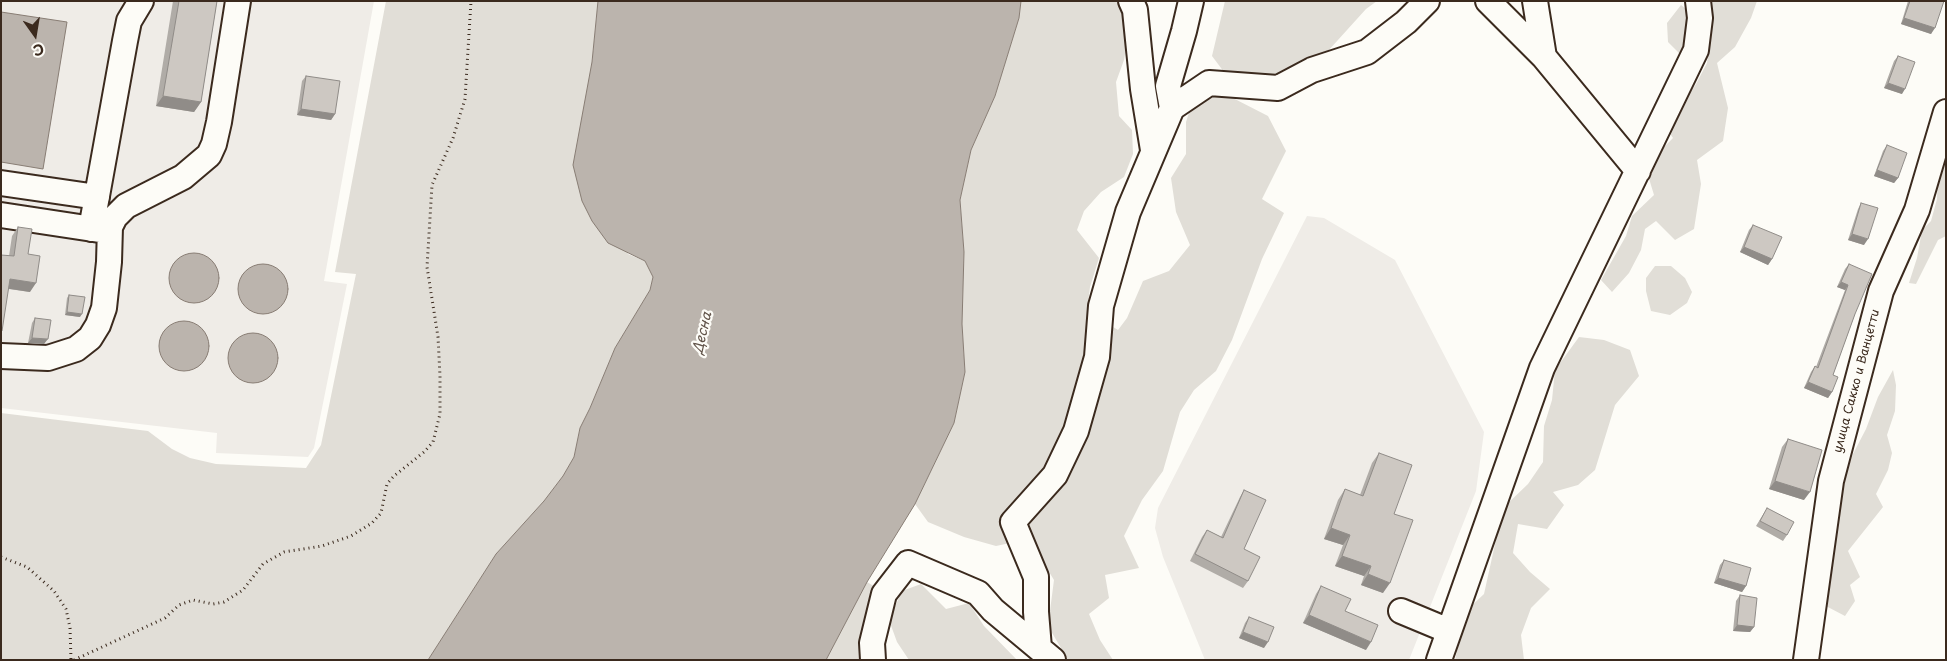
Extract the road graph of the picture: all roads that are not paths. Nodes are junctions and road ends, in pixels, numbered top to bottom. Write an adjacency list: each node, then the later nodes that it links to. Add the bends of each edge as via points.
1 (141, 1): 15 (street, via 129,21 124,40)
2 (238, 1): 17 (street, via 219,122 209,155 183,177 126,206 110,226)
3 (1131, 1): 12 (street)
4 (1191, 1): 10 (street, via 1168,86)
5 (1427, 1): 10 (street, via 1367,52 1312,70 1278,88 1209,82)
6 (1488, 1): 9 (street)
7 (1535, 1): 9 (street)
8 (1698, 1): 13 (street, via 1700,18 1696,50)
9 (1544, 57): 13 (street)
10 (1172, 108): 12 (street)
11 (1946, 112): 24 (street, улица Сакко и Ванцетти, via 1918,210 1881,292 1831,481)
12 (1154, 150): 21 (street, via 1128,212 1101,306 1097,357 1076,430 1055,475 1013,522 1036,577 1036,612)
13 (1638, 171): 20 (street, via 1542,368)
14 (1, 183): 15 (street)
15 (96, 197): 17 (street)
16 (1, 215): 17 (street)
17 (100, 230): 18 (street, via 109,262 104,308 90,338 76,349 48,358)
18 (1, 356)
19 (1401, 611): 20 (street)
20 (1449, 631): 23 (street)
21 (1046, 654): 22 (street, via 993,610 978,593 908,563 884,594 872,643)
22 (874, 660)
23 (1439, 660)
24 (1806, 660)

